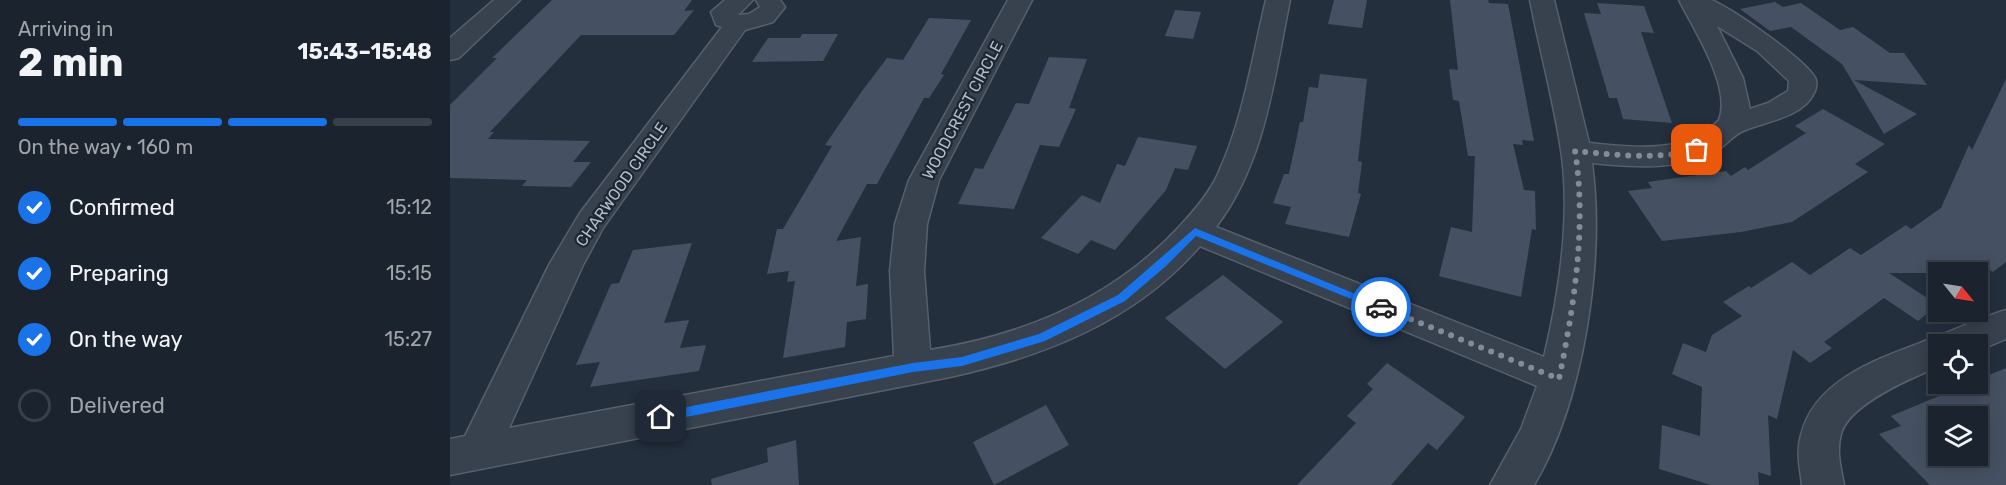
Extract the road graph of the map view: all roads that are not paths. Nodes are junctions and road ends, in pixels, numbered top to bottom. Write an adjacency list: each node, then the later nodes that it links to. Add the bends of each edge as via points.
1 (508, 0): 8 (street)
2 (768, 0): 7 (street, CHARWOOD CIRCLE, via 773,7 754,21)
3 (1020, 0): 15 (street, WOODCREST CIRCLE, via 924,180 911,224 907,271)
4 (1278, 0): 11 (street, via 1241,153 1224,192)
5 (1542, 0): 10 (street)
6 (1693, 0): 9 (street, via 1731,83 1736,104); 9 (street, via 1773,50 1803,80 1802,90 1788,104)
7 (740, 12): 17 (street, CHARWOOD CIRCLE, via 591,221)
8 (450, 52)
9 (1731, 125): 10 (street, via 1710,143 1676,155 1629,157)
10 (1575, 151): 16 (street, via 1580,179 1577,246)
11 (1195, 231): 15 (street, via 1121,298 1075,323 1042,338 962,361); 16 (street)
12 (2006, 324): 13 (street)
13 (1981, 334)
14 (1928, 355): 19 (street, via 1864,383 1835,411 1823,429 1818,451)
15 (913, 368): 17 (street)
16 (1559, 379): 18 (street, via 1545,422)
17 (464, 455)
18 (1511, 485)
19 (1823, 485)

